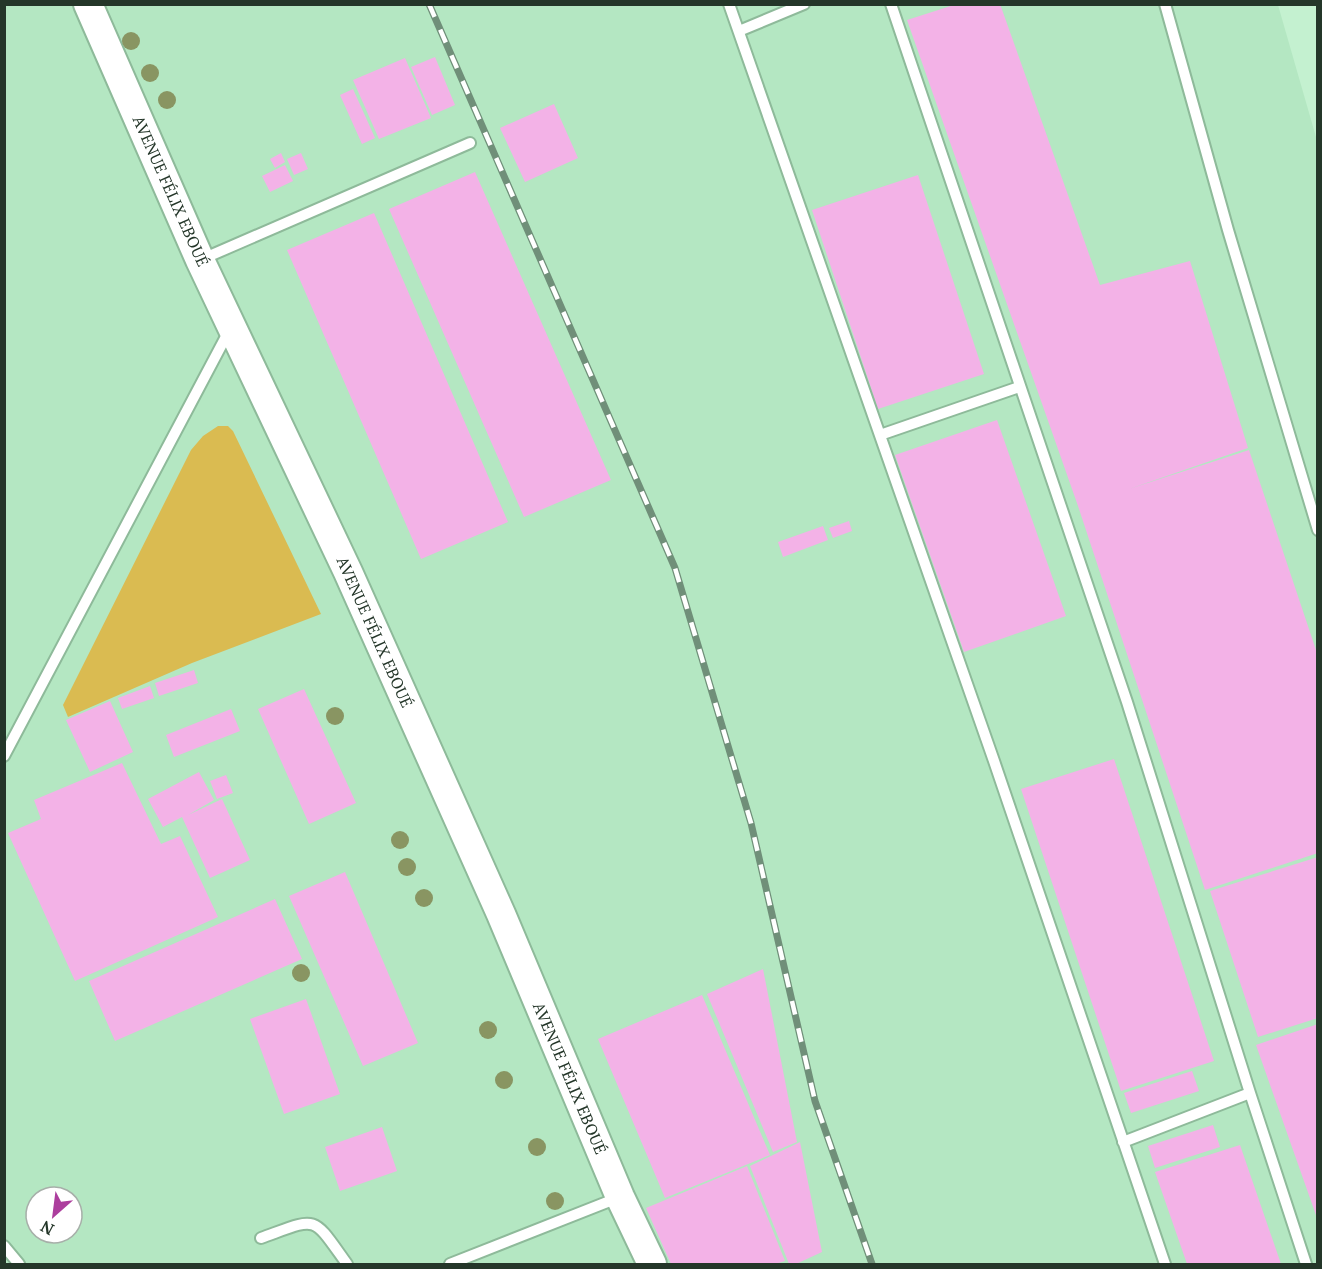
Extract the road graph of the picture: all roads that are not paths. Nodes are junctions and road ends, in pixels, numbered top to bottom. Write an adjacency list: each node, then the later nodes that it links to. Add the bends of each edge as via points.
1 (88, 4): 8 (street, AVENUE FÉLIX EBOUÉ)
2 (729, 4): 6 (lane)
3 (804, 4): 6 (lane)
4 (891, 4): 10 (lane)
5 (1165, 4): 12 (lane)
6 (739, 31): 11 (lane)
7 (470, 143): 8 (lane)
8 (200, 260): 9 (street, AVENUE FÉLIX EBOUÉ)
9 (232, 325): 13 (lane); 16 (street, AVENUE FÉLIX EBOUÉ, via 487,882)
10 (1019, 387): 11 (lane); 14 (lane, via 1127,702)
11 (880, 435): 15 (lane)
12 (1317, 530)
13 (4, 756)
14 (1250, 1093): 15 (lane); 24 (lane)
15 (1122, 1142): 23 (lane)
16 (620, 1197): 21 (lane); 22 (street, AVENUE FÉLIX EBOUÉ)
17 (261, 1238): 20 (lane, via 304,1222 313,1223 321,1227)
18 (4, 1246): 19 (lane)
19 (19, 1264)
20 (347, 1264)
21 (450, 1264)
22 (652, 1264)
23 (1165, 1264)
24 (1306, 1264)

